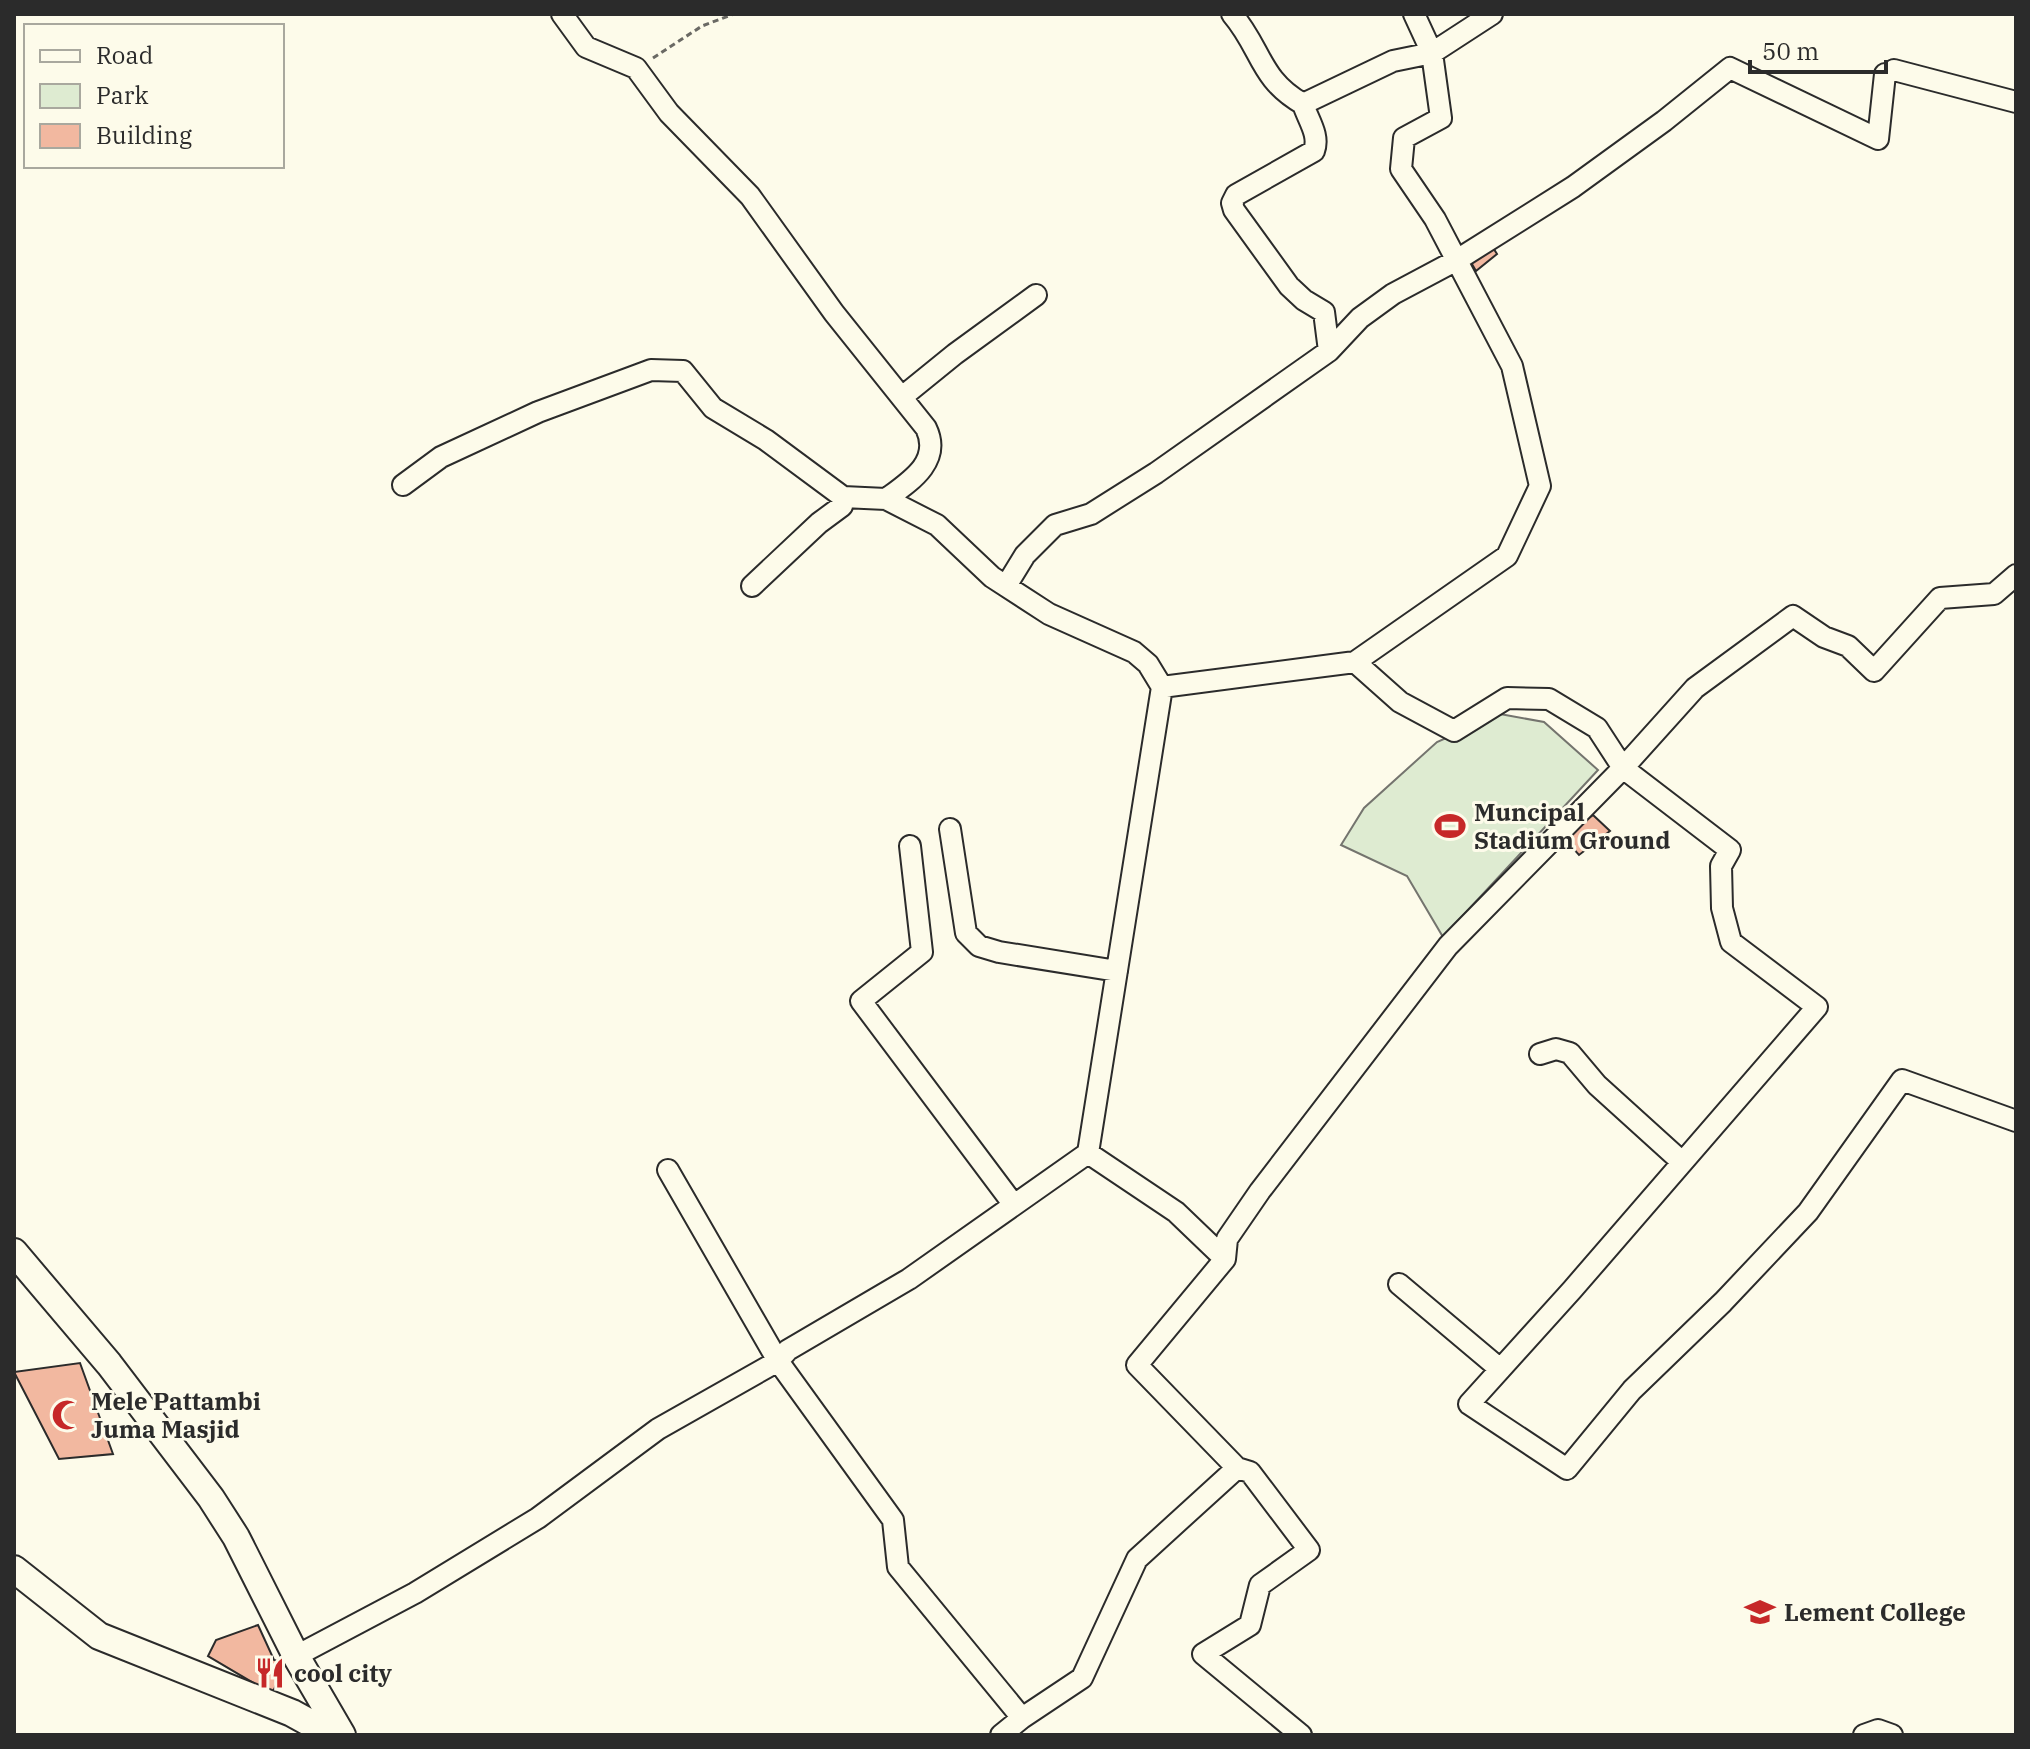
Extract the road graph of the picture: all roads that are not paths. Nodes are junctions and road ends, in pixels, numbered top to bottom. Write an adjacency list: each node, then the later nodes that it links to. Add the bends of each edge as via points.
1 (562, 14): 11 (street, via 586,47 636,68 669,113 750,196)
2 (1232, 14): 7 (street, via 1273,83)
3 (1414, 14): 5 (street)
4 (1492, 14): 5 (street)
5 (1432, 53): 7 (street, via 1393,61); 8 (street, via 1441,118 1404,138 1401,169)
6 (2016, 102): 8 (street, via 1890,72 1878,139 1730,68 1573,187)
7 (1303, 104): 10 (street, via 1315,133 1314,151 1236,195 1232,203 1289,286 1324,312)
8 (1457, 260): 10 (street, via 1382,302); 18 (street, via 1512,366 1540,486 1507,556)
9 (1036, 295): 11 (street)
10 (1329, 351): 17 (street, via 1112,503 1055,525 1025,555)
11 (902, 397): 14 (street, via 926,428 931,452 909,482)
12 (403, 485): 13 (street, via 441,457 511,423 651,370 683,371 713,408)
13 (843, 497): 14 (street); 16 (street, via 842,506)
14 (886, 499): 17 (street, via 937,525)
15 (2016, 575): 20 (street, via 1994,594 1940,598 1874,671 1848,646 1793,616 1695,688)
16 (752, 586)
17 (1006, 586): 19 (street, via 1049,614 1134,652)
18 (1355, 662): 19 (street); 20 (street, via 1400,702 1454,731 1507,698 1549,699 1597,728)
19 (1162, 687): 23 (street)
20 (1623, 768): 27 (street, via 1730,850 1721,866 1722,908 1731,942 1817,1007); 31 (street, via 1448,946 1260,1191 1227,1239)
21 (950, 829): 23 (street, via 966,933 979,946)
22 (910, 846): 29 (street, via 922,952 861,1001)
23 (1117, 971): 26 (street)
24 (1540, 1054): 27 (street, via 1556,1049 1570,1053 1597,1085)
25 (2016, 1121): 34 (street, via 1902,1080 1808,1212 1632,1390 1567,1469 1469,1404)
26 (1088, 1153): 29 (street); 31 (street, via 1176,1212)
27 (1682, 1162): 34 (street)
28 (668, 1170): 33 (street)
29 (1014, 1205): 33 (street)
30 (14, 1252): 37 (main road, via 109,1364 211,1498)
31 (1225, 1259): 35 (street, via 1137,1365)
32 (1399, 1284): 34 (street)
33 (778, 1361): 37 (street, via 658,1429 526,1525 415,1593); 38 (street, via 893,1520 898,1567)
34 (1500, 1369)
35 (1237, 1468): 38 (street, via 1137,1559 1082,1678); 42 (street, via 1250,1472 1309,1550 1260,1585 1250,1625 1203,1654)
36 (14, 1569): 39 (main road, via 99,1636 292,1713)
37 (296, 1656): 40 (main road)
38 (1022, 1718): 41 (street)
39 (332, 1735)
40 (342, 1735)
41 (1001, 1735)
42 (1301, 1735)

